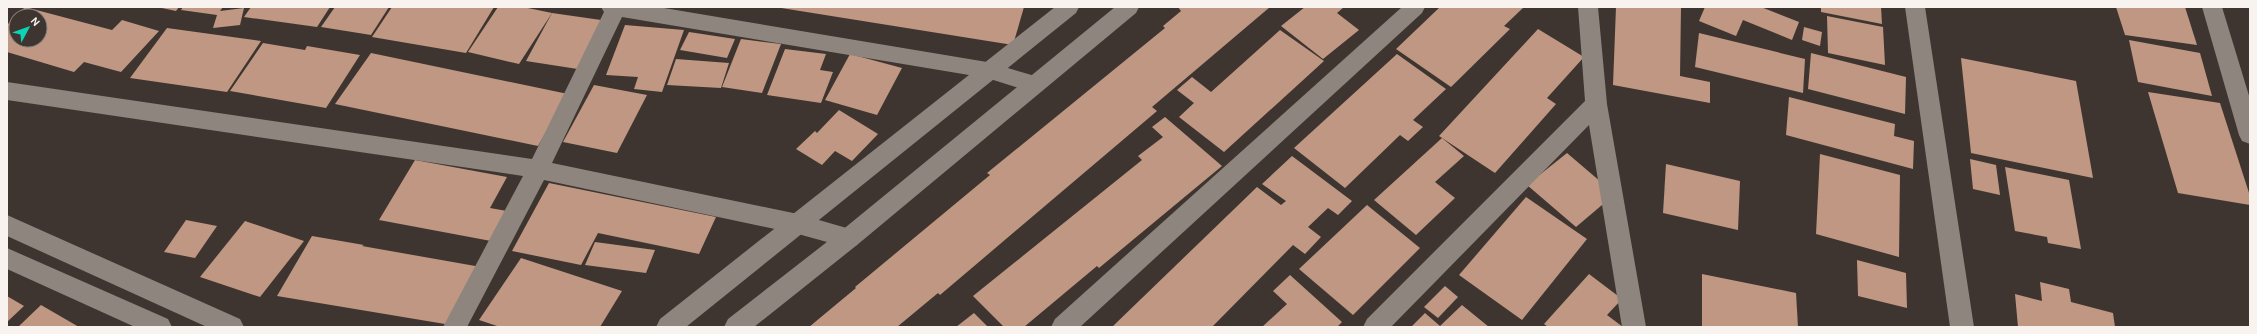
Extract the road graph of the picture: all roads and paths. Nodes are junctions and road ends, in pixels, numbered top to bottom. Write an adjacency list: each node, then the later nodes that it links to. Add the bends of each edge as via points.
1 (614, 7): 8 (street); 13 (street)
2 (1069, 7): 8 (street)
3 (1129, 7): 9 (street)
4 (1415, 7): 23 (street)
5 (1588, 7): 11 (street)
6 (1915, 7): 26 (street)
7 (2212, 7): 12 (street)
8 (987, 70): 9 (street); 14 (street)
9 (1036, 84): 16 (street)
10 (7, 91): 13 (street)
11 (1596, 104): 24 (street); 25 (street)
12 (2250, 135)
13 (538, 169): 14 (street); 20 (street)
14 (798, 224): 16 (street); 21 (street)
15 (7, 225): 19 (street)
16 (849, 238): 22 (street)
17 (7, 258): 18 (street)
18 (160, 327)
19 (232, 327)
20 (455, 327)
21 (668, 327)
22 (736, 327)
23 (1063, 327)
24 (1375, 327)
25 (1634, 327)
26 (1962, 327)

